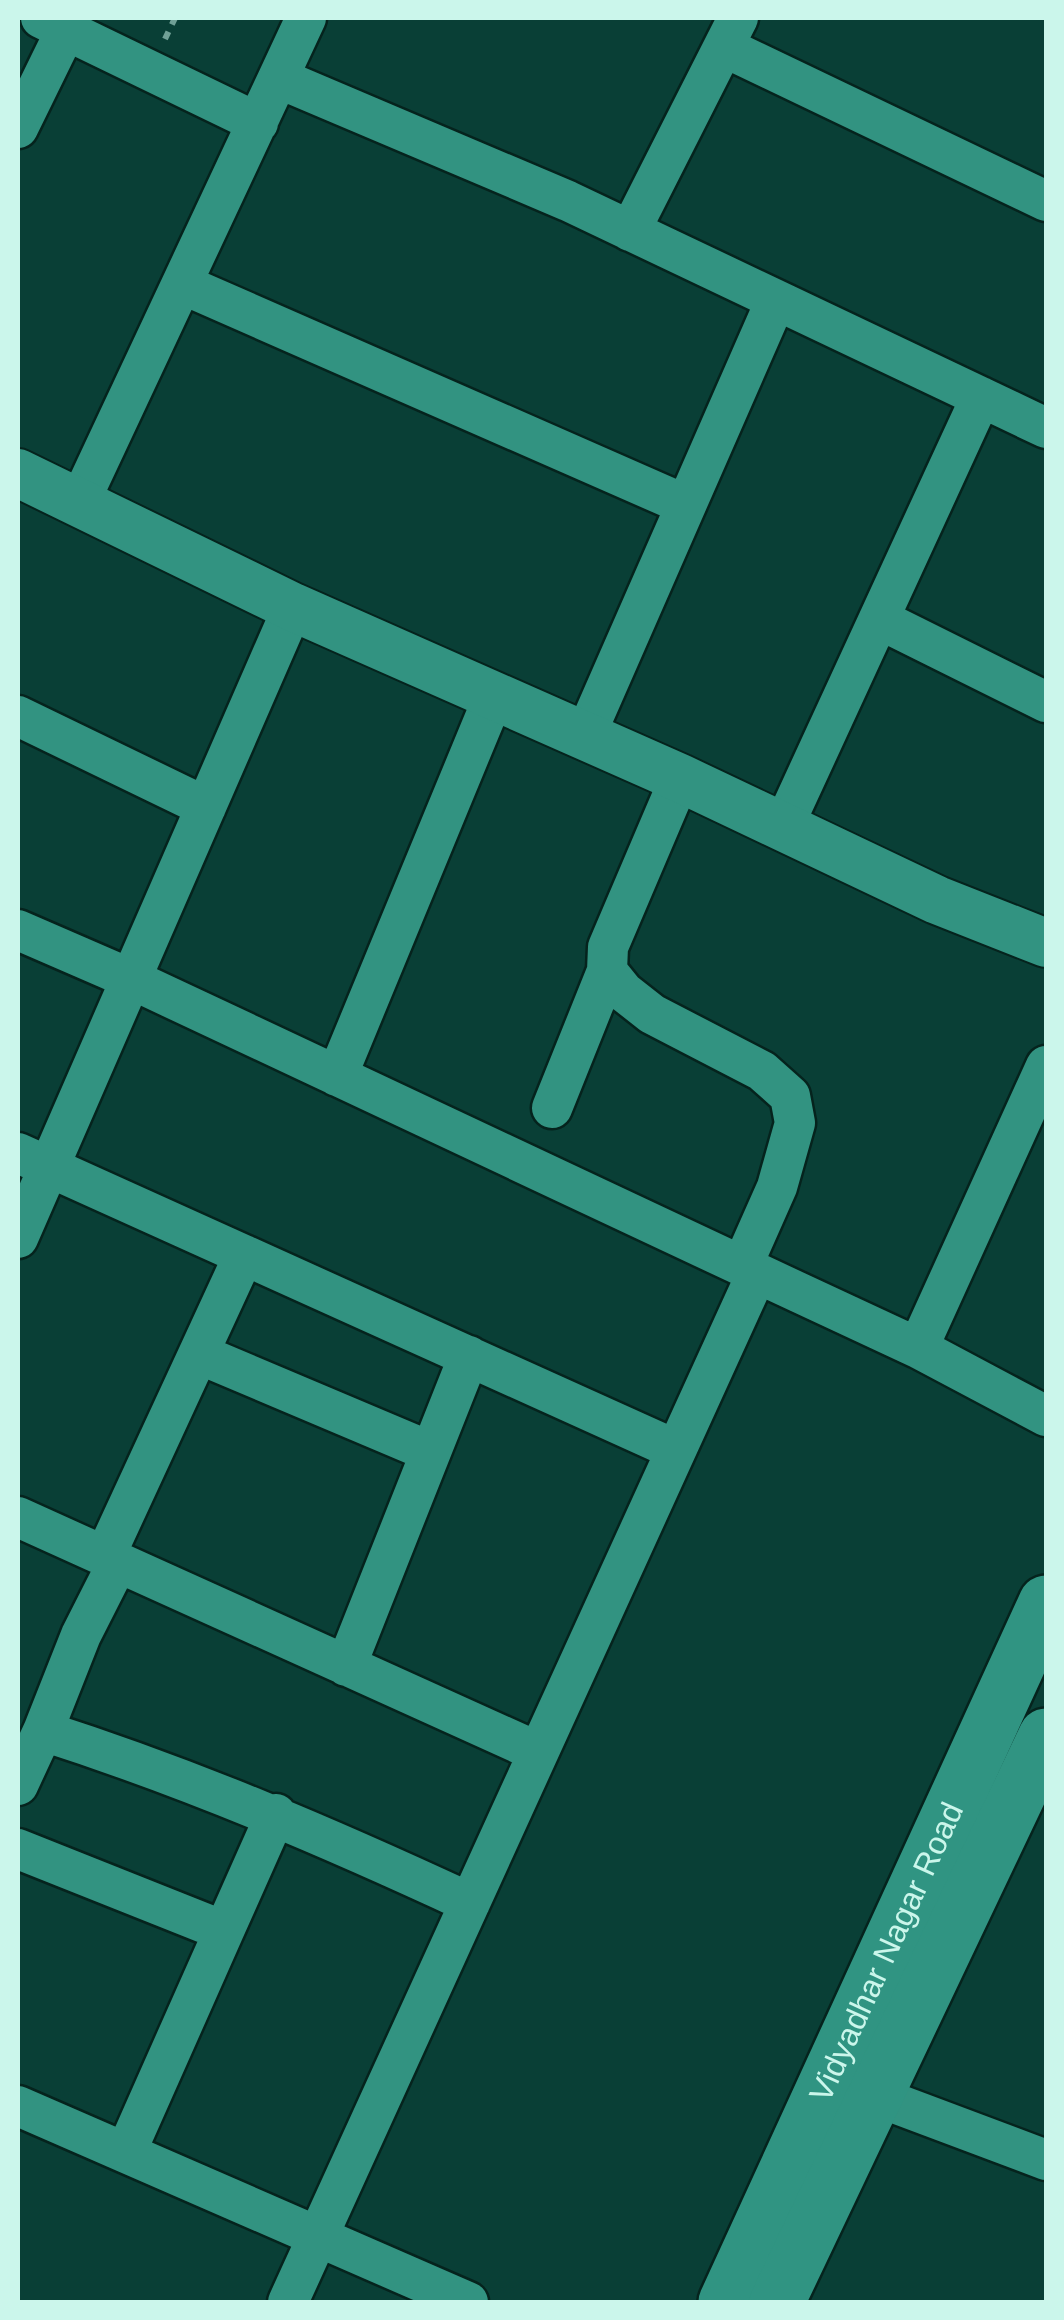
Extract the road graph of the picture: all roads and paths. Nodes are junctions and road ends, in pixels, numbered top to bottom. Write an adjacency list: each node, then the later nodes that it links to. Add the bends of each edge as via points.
1 (306, 18): 4 (street)
2 (53, 24): 5 (street); 6 (street)
3 (731, 32): 7 (street); 8 (street)
4 (278, 78): 5 (street); 8 (street)
5 (258, 122): 9 (street)
6 (18, 128)
7 (1046, 201)
8 (630, 230): 10 (street)
9 (182, 284): 14 (street); 15 (street)
10 (776, 300): 11 (street); 15 (street)
11 (981, 397): 12 (street); 17 (street)
12 (1046, 428)
13 (18, 473): 14 (street)
14 (79, 503): 16 (street)
15 (686, 505): 21 (street)
16 (293, 607): 18 (street); 23 (street)
17 (879, 619): 19 (street); 24 (street)
18 (494, 696): 21 (street); 30 (street)
19 (1046, 702)
20 (18, 716): 23 (street)
21 (585, 736): 22 (street)
22 (680, 778): 24 (street); 27 (street, via 608,948)
23 (206, 807): 28 (street)
24 (783, 827): 26 (street)
25 (18, 930): 28 (street)
26 (1046, 943)
27 (607, 971): 31 (street); 35 (street, via 652,1014 762,1071 790,1096 795,1122)
28 (131, 979): 30 (street); 32 (street)
29 (1046, 1066): 36 (street)
30 (337, 1076): 35 (street)
31 (552, 1108)
32 (33, 1160): 33 (street); 34 (street)
33 (18, 1238)
34 (244, 1255): 37 (street); 38 (street)
35 (749, 1270): 36 (street); 40 (street)
36 (918, 1348): 39 (street)
37 (199, 1354): 41 (street); 43 (street)
38 (468, 1356): 40 (street); 41 (street)
39 (1046, 1416)
40 (676, 1450): 48 (street)
41 (431, 1452): 45 (street)
42 (18, 1517): 43 (street)
43 (111, 1559): 45 (street); 46 (street)
44 (1046, 1602): 54 (main road, Vidyadhar Nagar Road)
45 (346, 1666): 48 (street)
46 (43, 1731): 49 (street); 50 (street)
47 (1046, 1736): 54 (main road, Vidyadhar Nagar Road, via 1011,1816)
48 (538, 1752): 52 (street)
49 (18, 1785)
50 (276, 1814): 52 (street); 53 (street)
51 (18, 1850): 53 (street)
52 (470, 1903): 58 (street)
53 (224, 1932): 56 (street)
54 (852, 2086): 57 (street); 61 (main road, Vidyadhar Nagar Road); 62 (main road, Vidyadhar Nagar Road)
55 (18, 2106): 56 (street)
56 (126, 2152): 58 (street)
57 (1046, 2160)
58 (318, 2235): 59 (street); 60 (street)
59 (288, 2302)
60 (468, 2302)
61 (726, 2302)
62 (777, 2302)

